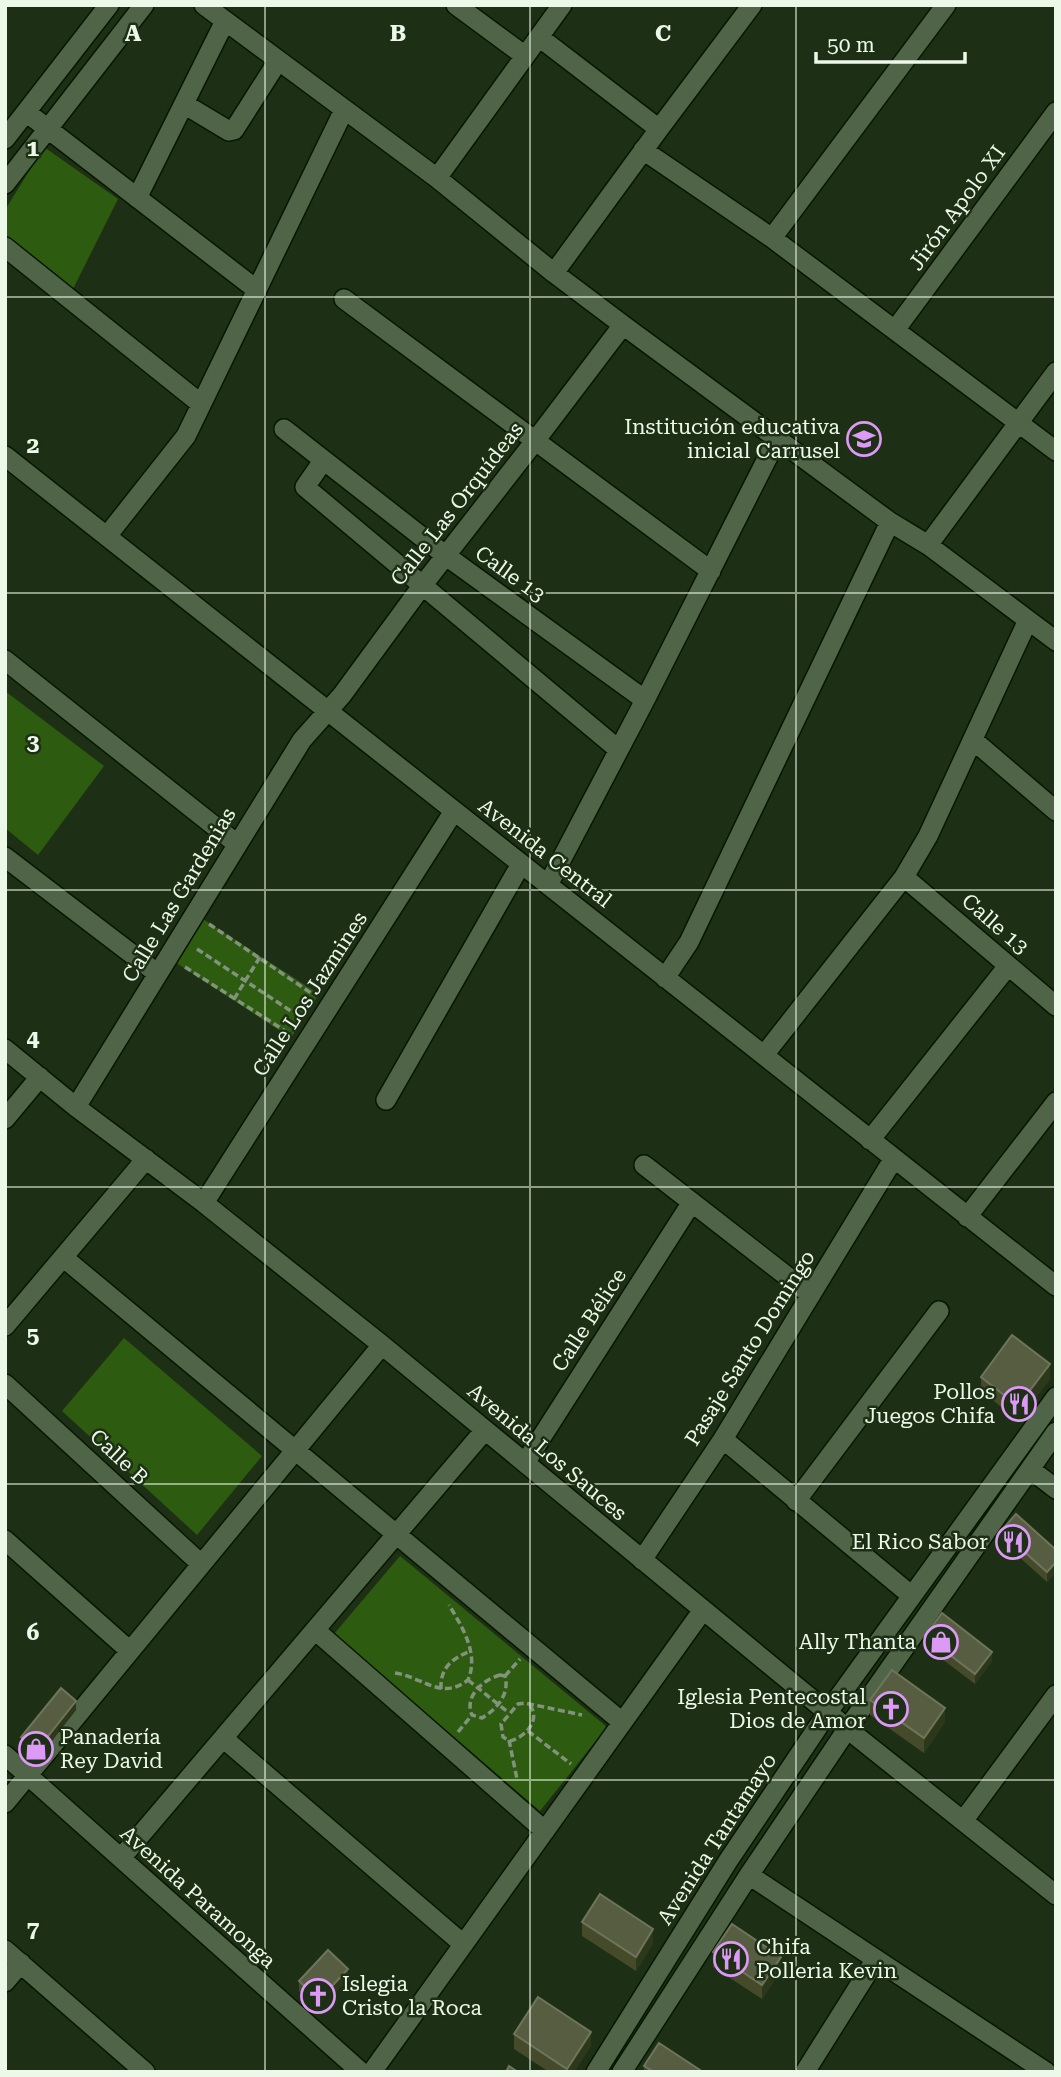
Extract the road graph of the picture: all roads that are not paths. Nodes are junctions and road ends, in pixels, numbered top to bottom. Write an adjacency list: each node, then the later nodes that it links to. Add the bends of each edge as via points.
1 (109, 5): 14 (street)
2 (144, 5): 17 (street)
3 (204, 5): 8 (street)
4 (456, 5): 10 (street)
5 (562, 5): 9 (street)
6 (752, 5): 16 (street)
7 (946, 5): 23 (street)
8 (225, 21): 11 (street); 12 (street)
9 (539, 37): 10 (street); 16 (street)
10 (525, 57): 20 (street)
11 (278, 61): 12 (street, via 234,130); 13 (street)
12 (184, 104): 22 (street)
13 (344, 110): 20 (street); 26 (street)
14 (26, 112): 17 (street); 18 (street)
15 (1056, 112): 29 (street, Jirón Apolo XI)
16 (659, 128): 19 (street)
17 (47, 129): 21 (street); 22 (street)
18 (5, 139)
19 (643, 150): 23 (street); 25 (street)
20 (437, 178): 25 (street)
21 (5, 184)
22 (137, 198): 26 (street)
23 (772, 238): 29 (street)
24 (5, 247): 31 (street)
25 (554, 273): 28 (street)
26 (257, 290): 31 (street)
27 (344, 299): 35 (street)
28 (622, 325): 34 (street); 35 (street, Calle Las Orquídeas)
29 (895, 330): 32 (street)
30 (1056, 372): 32 (street)
31 (201, 404): 40 (street, via 186,436)
32 (1018, 423): 36 (street); 41 (street)
33 (284, 429): 38 (street, Calle 13)
34 (777, 439): 39 (street); 43 (street)
35 (536, 441): 42 (street, Calle Las Orquídeas); 43 (street)
36 (1056, 451)
37 (5, 456): 40 (street, Avenida Central)
38 (323, 461): 42 (street, Calle 13); 44 (street, via 305,487)
39 (890, 522): 41 (street); 61 (street, via 690,942)
40 (107, 536): 49 (street, Avenida Central)
41 (928, 545): 45 (street)
42 (445, 555): 44 (street, Calle Las Orquídeas); 48 (street, Calle 13)
43 (711, 571): 48 (street)
44 (422, 586): 49 (street, Calle Las Orquídeas); 51 (street)
45 (1028, 620): 46 (street); 50 (street)
46 (1056, 641)
47 (5, 660): 54 (street)
48 (645, 700): 51 (street)
49 (327, 710): 52 (street, Avenida Central); 54 (street, Calle Las Gardenias, via 302,740)
50 (973, 740): 53 (street); 57 (street)
51 (619, 750): 58 (street)
52 (454, 811): 56 (street, Avenida Central); 75 (street, Calle Los Jazmines)
53 (1056, 811)
54 (237, 844): 60 (street, Calle Las Gardenias)
55 (5, 857): 60 (street)
56 (521, 864): 58 (street, Avenida Central); 66 (street)
57 (904, 877): 59 (street, Calle 13); 64 (street)
58 (548, 885): 61 (street, Avenida Central)
59 (1009, 966): 62 (street, Calle 13); 70 (street)
60 (158, 974): 68 (street, Calle Las Gardenias)
61 (665, 978): 64 (street, Avenida Central)
62 (1056, 1006)
63 (5, 1049): 65 (street, Avenida Los Sauces)
64 (764, 1055): 70 (street, Avenida Central)
65 (40, 1077): 68 (street, Avenida Los Sauces); 69 (street)
66 (386, 1100)
67 (1056, 1102): 76 (street)
68 (76, 1107): 72 (street, Avenida Los Sauces)
69 (5, 1119)
70 (870, 1140): 71 (street, Avenida Central)
71 (894, 1158): 76 (street, Avenida Central); 79 (street, Pasaje Santo Domingo)
72 (146, 1159): 75 (street, Avenida Los Sauces); 77 (street)
73 (644, 1165): 74 (street)
74 (692, 1202): 79 (street); 89 (street, Calle Bélice)
75 (204, 1203): 82 (street, Avenida Los Sauces)
76 (967, 1216): 78 (street, Avenida Central)
77 (64, 1258): 81 (street); 88 (street)
78 (1056, 1286)
79 (811, 1295): 87 (street, Pasaje Santo Domingo)
80 (939, 1311): 92 (street)
81 (5, 1326)
82 (382, 1345): 85 (street, Avenida Los Sauces); 88 (street)
83 (5, 1384): 96 (street, Calle B)
84 (1056, 1398): 97 (street, Avenida Tantamayo)
85 (485, 1430): 89 (street, Avenida Los Sauces); 93 (street)
86 (1056, 1432): 90 (street)
87 (723, 1439): 92 (street); 95 (street, Pasaje Santo Domingo)
88 (295, 1450): 93 (street); 96 (street)
89 (525, 1463): 95 (street, Avenida Los Sauces)
90 (1030, 1469): 91 (street); 104 (street)
91 (1056, 1489)
92 (796, 1501): 97 (street)
93 (396, 1534): 99 (street); 103 (street)
94 (5, 1540): 100 (street)
95 (642, 1560): 98 (street, Avenida Los Sauces)
96 (201, 1564): 100 (street)
97 (912, 1596): 102 (street, Avenida Tantamayo)
98 (703, 1610): 102 (street, Avenida Los Sauces); 103 (street)
99 (315, 1630): 105 (street); 110 (street)
100 (130, 1651): 107 (street)
101 (1056, 1695): 109 (street)
102 (828, 1712): 104 (street, Avenida Los Sauces); 123 (street, Avenida Tantamayo)
103 (622, 1723): 110 (street)
104 (848, 1728): 109 (street, Avenida Los Sauces); 112 (street)
105 (223, 1738): 111 (street); 114 (street)
106 (5, 1755): 107 (street, Avenida Paramonga)
107 (28, 1775): 108 (street); 111 (street, Avenida Paramonga)
108 (5, 1803)
109 (963, 1821): 113 (street, Avenida Los Sauces)
110 (545, 1831): 114 (street)
111 (121, 1858): 121 (street, Avenida Paramonga)
112 (749, 1875): 116 (street); 124 (street)
113 (1056, 1895)
114 (463, 1944): 122 (street)
115 (5, 1950): 117 (street)
116 (876, 1959): 125 (street); 126 (street)
117 (21, 1963): 118 (street); 119 (street)
118 (5, 1982)
119 (123, 2065): 120 (street)
120 (145, 2072)
121 (361, 2072)
122 (372, 2072)
123 (596, 2072)
124 (622, 2072)
125 (805, 2072)
126 (1046, 2072)

